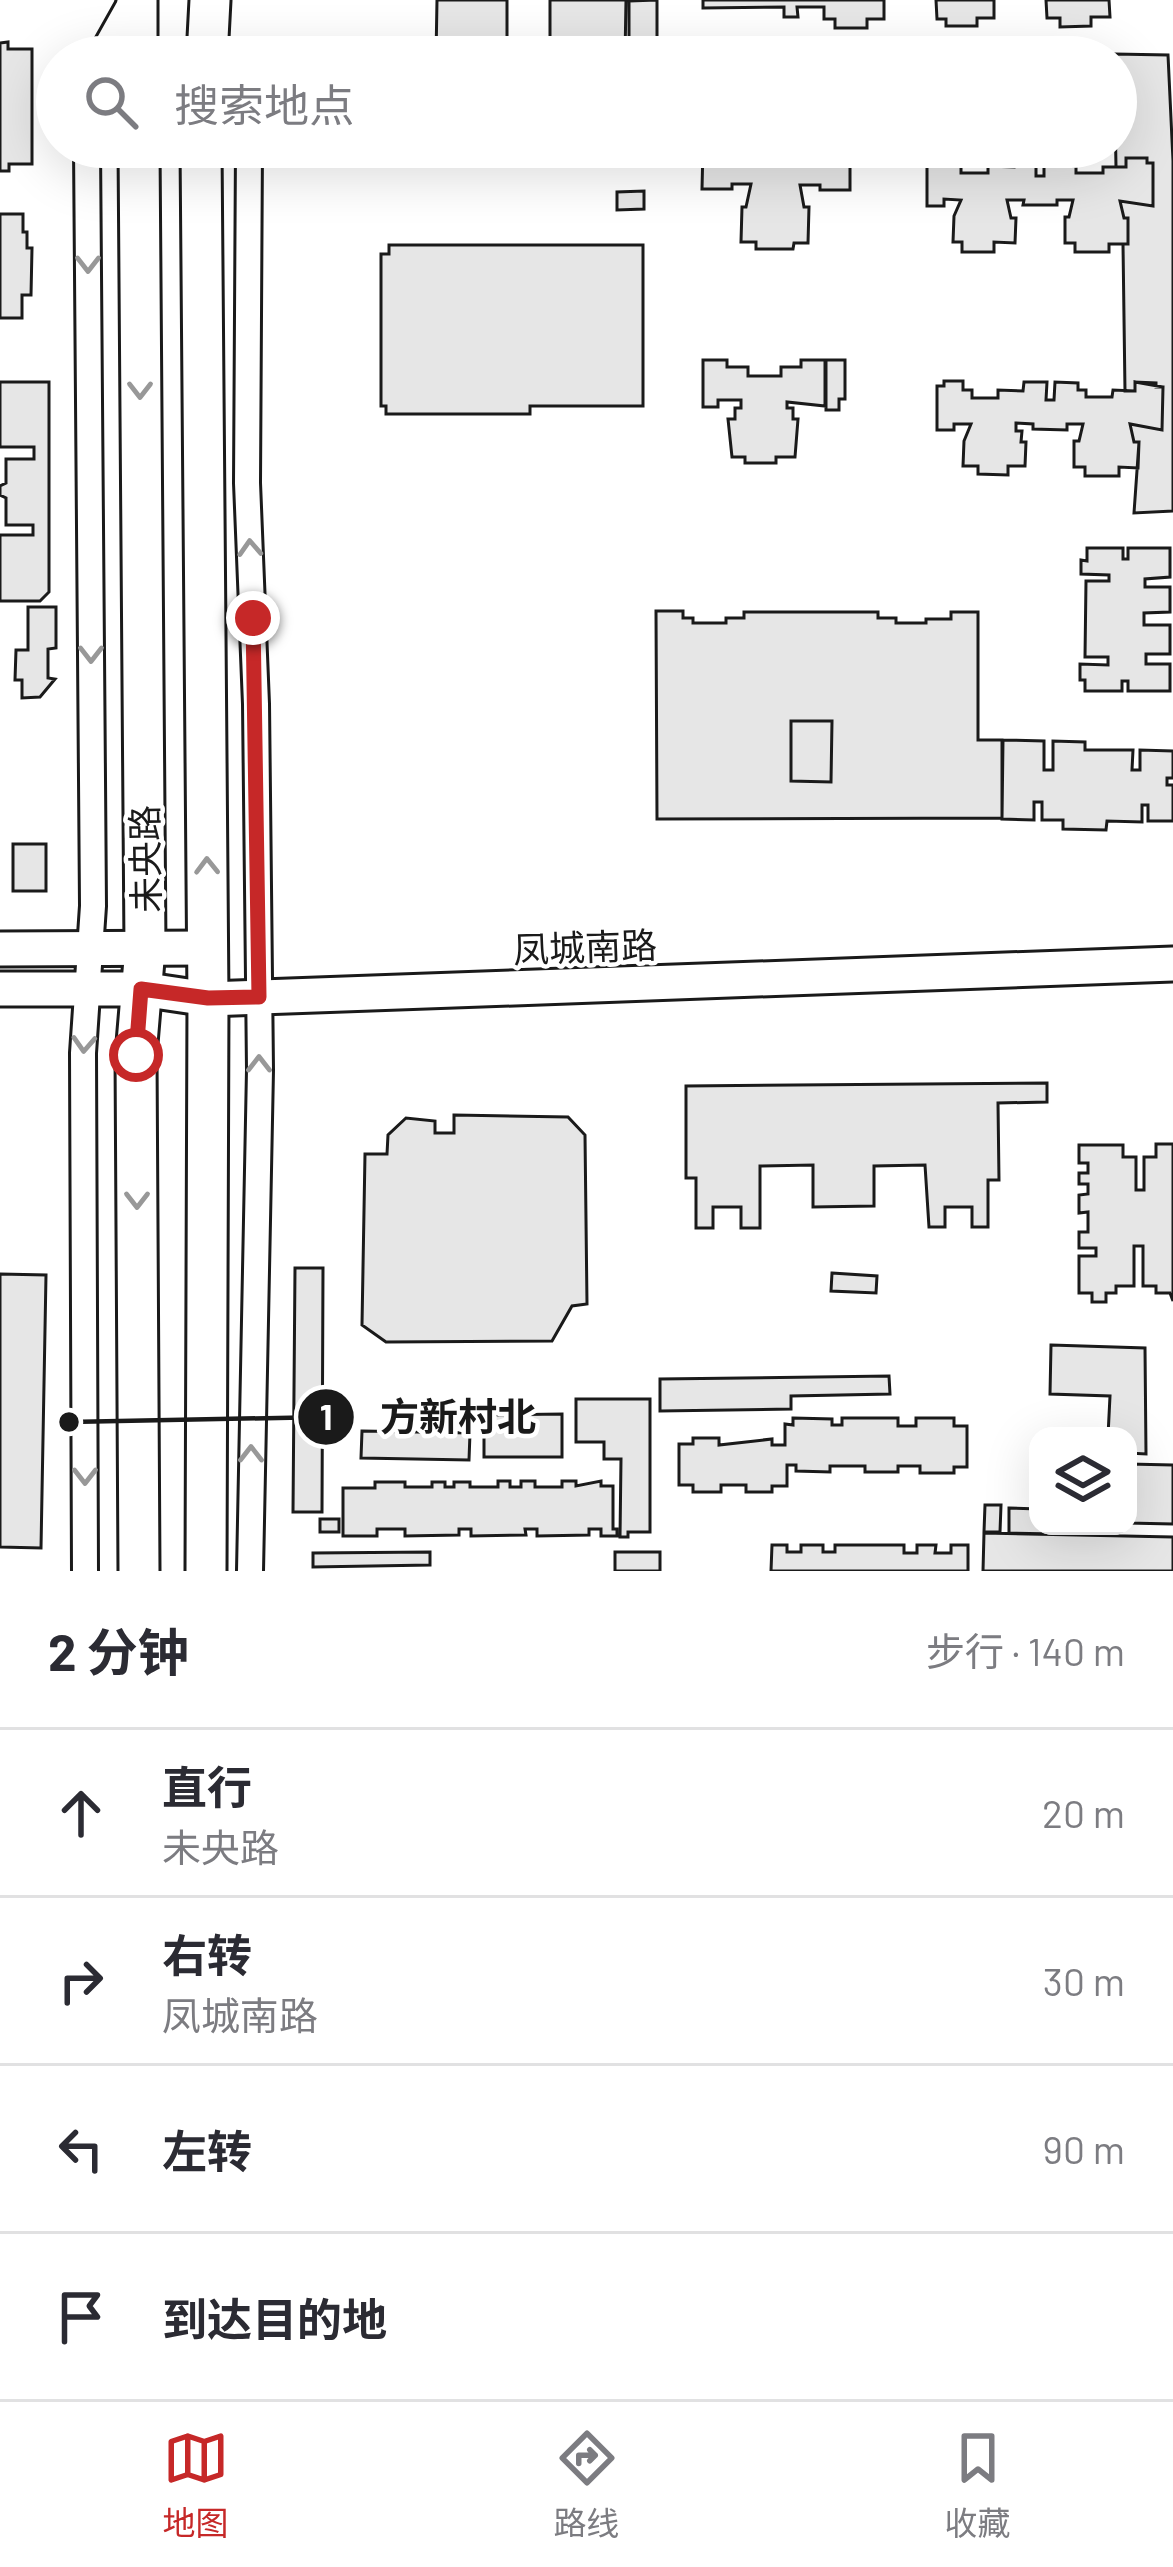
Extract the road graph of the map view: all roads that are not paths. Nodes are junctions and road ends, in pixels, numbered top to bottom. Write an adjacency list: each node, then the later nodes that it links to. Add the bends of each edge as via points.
1 (134, 0): 2 (street); 3 (main road)
2 (113, 36)
3 (136, 36)
4 (87, 168): 10 (street, one-way to 10)
5 (139, 168): 8 (main road, 未央路, one-way to 8)
6 (201, 168): 9 (main road, 未央路, one-way to 6)
7 (249, 168): 16 (street, one-way to 7)
8 (145, 947): 9 (street); 10 (street); 15 (main road, 未央路)
9 (208, 947): 17 (main road, 未央路)
10 (90, 948): 11 (street); 14 (street)
11 (0, 949)
12 (1173, 964): 16 (street, 凤城南路)
13 (0, 989): 14 (street, 凤城南路)
14 (87, 989): 15 (street, 凤城南路); 18 (street, one-way to 18)
15 (141, 989): 17 (street, 凤城南路); 19 (main road, 未央路, one-way to 19)
16 (259, 997): 17 (street, 凤城南路); 21 (street, one-way to 16)
17 (208, 998): 20 (main road, 未央路)
18 (85, 1571)
19 (139, 1571)
20 (206, 1571)
21 (250, 1571)

